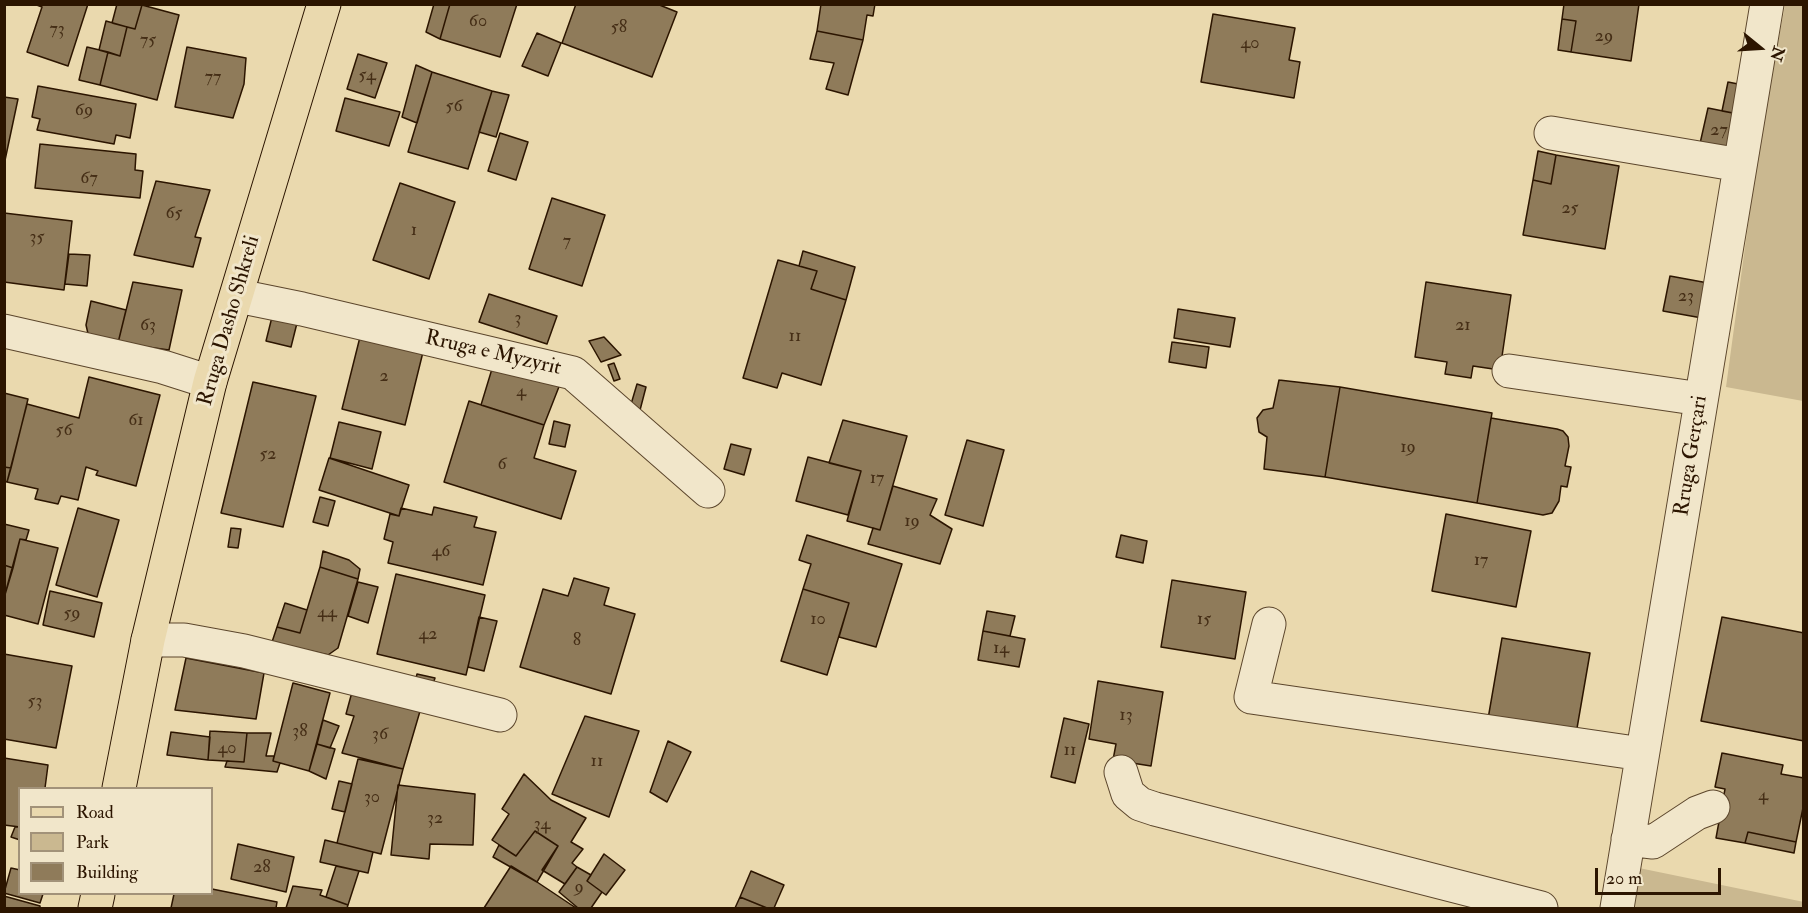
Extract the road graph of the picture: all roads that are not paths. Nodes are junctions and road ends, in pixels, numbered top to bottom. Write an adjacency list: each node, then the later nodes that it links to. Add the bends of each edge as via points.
1 (1767, 4): 4 (street, Rruga Gerçari)
2 (323, 5): 5 (main road, Rruga Dasho Shkreli)
3 (1551, 133): 4 (street)
4 (1740, 165): 9 (street, Rruga Gerçari)
5 (237, 296): 8 (main road, Rruga Dasho Shkreli); 10 (street, Rruga e Myzyrit, via 573,372)
6 (4, 331): 8 (street)
7 (1509, 371): 9 (street)
8 (210, 381): 12 (main road, Rruga Dasho Shkreli)
9 (1701, 399): 14 (street, Rruga Gerçari)
10 (708, 491)
11 (1269, 624): 14 (street, via 1251,697)
12 (148, 639): 13 (street, via 184,640 244,651); 16 (main road, Rruga Dasho Shkreli)
13 (500, 715)
14 (1642, 754): 18 (street, Rruga Gerçari)
15 (1122, 772): 19 (street, via 1128,795 1140,804)
16 (119, 787)
17 (1713, 807): 18 (street, via 1653,842)
18 (1628, 839): 20 (street, Rruga Gerçari)
19 (1541, 909)
20 (1617, 909)

